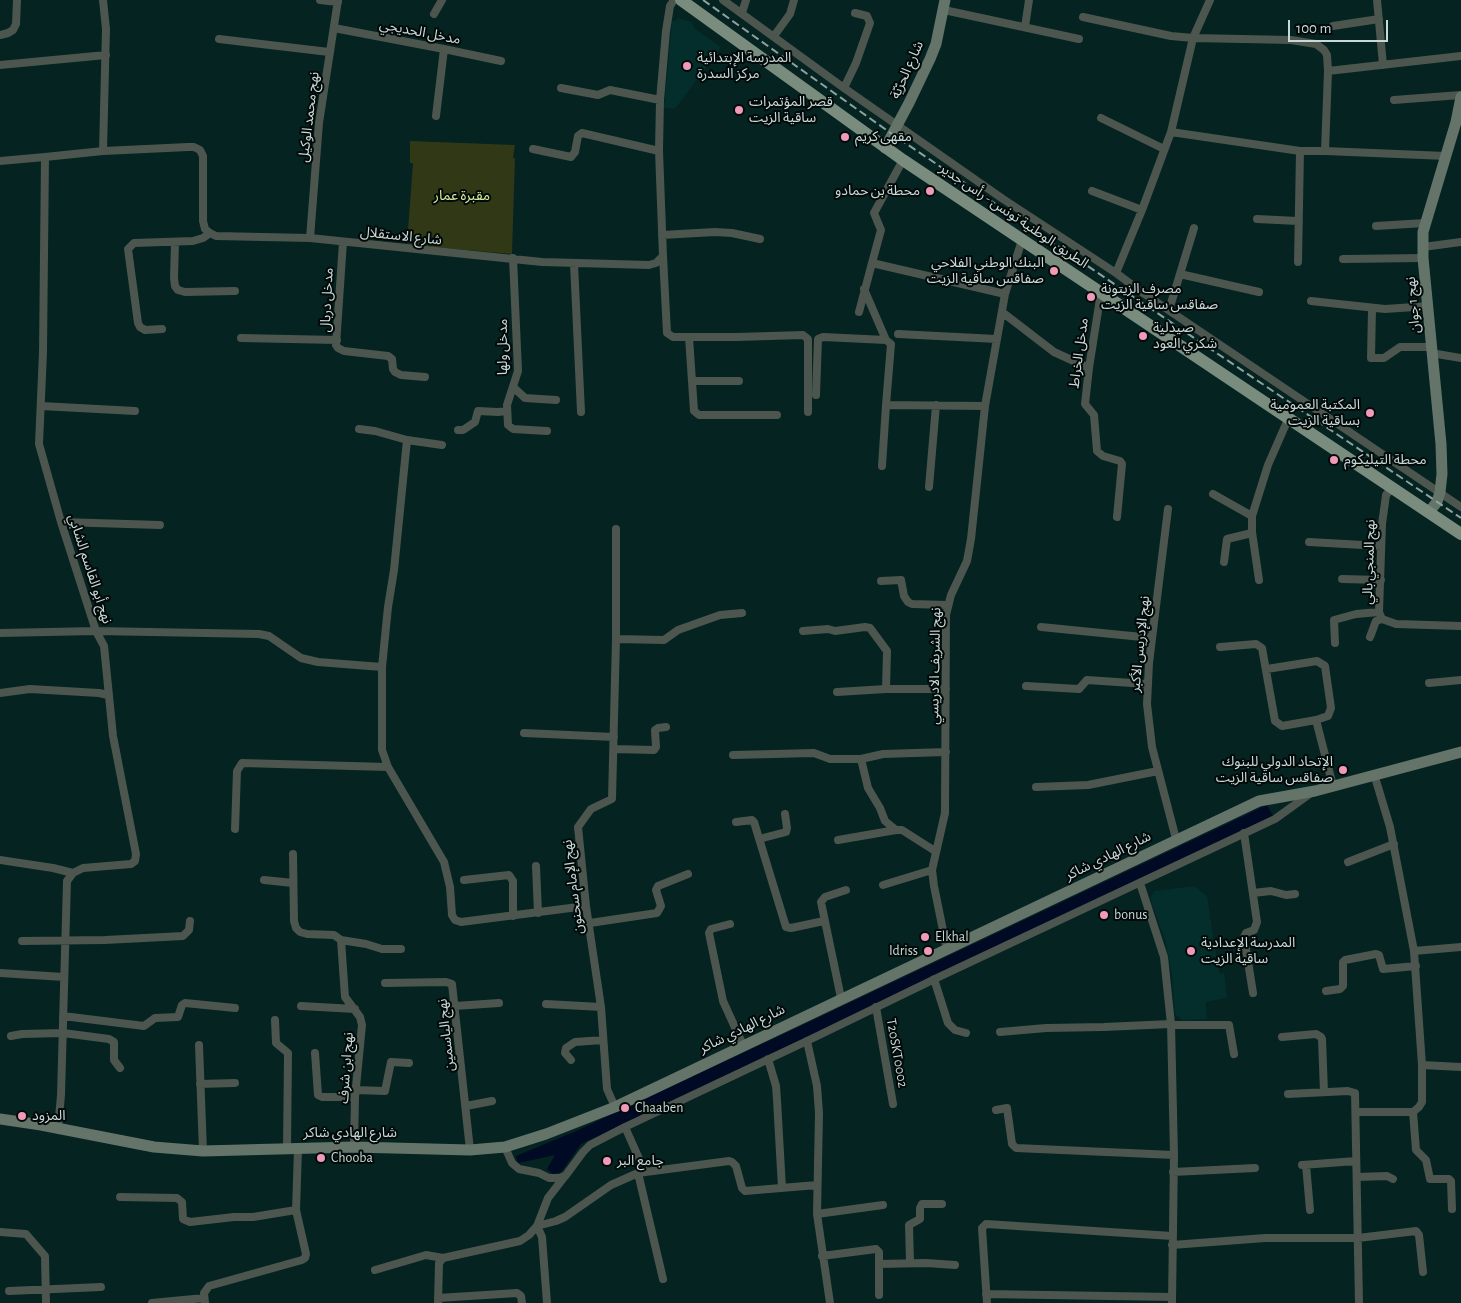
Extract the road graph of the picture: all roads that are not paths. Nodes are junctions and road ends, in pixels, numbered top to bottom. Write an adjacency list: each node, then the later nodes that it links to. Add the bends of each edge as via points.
1 (17, 0): 23 (street, via 13,30)
2 (104, 0): 30 (street)
3 (320, 0): 13 (street)
4 (442, 0): 17 (street)
5 (674, 0): 39 (street, via 666,31)
6 (681, 0): 46 (main road, الطريق الوطنية تونس - رأس جدير)
7 (724, 0): 15 (street)
8 (746, 0): 15 (street)
9 (794, 0): 24 (street, via 790,14)
10 (1029, 0): 21 (street)
11 (1210, 0): 25 (street)
12 (1376, 0): 19 (street)
13 (338, 1): 22 (street, نهج محمد الوكيل)
14 (944, 5): 21 (street); 44 (main road, شارع الحرّيّة, via 936,44)
15 (742, 13): 24 (street)
16 (856, 13): 37 (street, via 867,16 870,23)
17 (434, 14)
18 (1083, 17): 25 (street)
19 (1379, 19): 20 (street); 33 (street)
20 (1332, 26)
21 (1025, 27): 27 (street)
22 (334, 28): 28 (street, مدخل الحديجي); 29 (street, نهج محمد الوكيل)
23 (0, 34)
24 (774, 36): 37 (street)
25 (1193, 38): 35 (street, via 1290,40 1316,44 1327,55); 45 (street)
26 (219, 39): 29 (street)
27 (1079, 39)
28 (444, 49): 32 (street, مدخل الحديجي); 41 (street)
29 (329, 52): 66 (street, نهج محمد الوكيل, via 318,130)
30 (106, 55): 34 (street); 50 (street)
31 (1461, 56): 33 (street)
32 (501, 61)
33 (1383, 64): 35 (street)
34 (0, 65)
35 (1328, 71): 52 (street)
36 (561, 88): 39 (street, via 598,95 610,90)
37 (844, 88): 44 (street)
38 (1461, 96): 40 (street); 43 (main road, نهج 1 جوان)
39 (660, 100): 51 (street)
40 (1394, 100)
41 (436, 116)
42 (1101, 118): 48 (street)
43 (1458, 121): 53 (main road, نهج 1 جوان)
44 (898, 125): 46 (main road, شارع الحرّيّة); 79 (street, via 1002,199)
45 (1170, 132): 48 (street); 49 (street)
46 (885, 148): 55 (main road, الطريق الوطنية تونس - رأس جدير)
47 (533, 149): 51 (street, via 571,157 582,133)
48 (1164, 149): 58 (street)
49 (1300, 150): 52 (street); 60 (street)
50 (103, 151): 54 (street); 64 (street, via 188,147 200,150 203,156 203,221)
51 (659, 151): 65 (street)
52 (1324, 151): 53 (street)
53 (1446, 156): 61 (main road, نهج 1 جوان)
54 (44, 157): 56 (street); 110 (street, نهج أبو القاسم الشابي)
55 (903, 160): 68 (main road, الطريق الوطنية تونس - رأس جدير); 77 (street, via 874,213 881,230)
56 (0, 161)
57 (1092, 191): 58 (street)
58 (1142, 210): 79 (street)
59 (1257, 219): 60 (street)
60 (1298, 221): 76 (street)
61 (1425, 223): 62 (street); 72 (main road, نهج 1 جوان)
62 (1376, 226)
63 (1194, 228): 80 (street)
64 (210, 233): 66 (street, شارع الاستقلال, via 216,236); 69 (street, via 198,240)
65 (662, 235): 67 (street, via 715,232); 73 (street)
66 (310, 238): 70 (street, شارع الاستقلال)
67 (760, 239)
68 (1022, 240): 83 (main road, الطريق الوطنية تونس - رأس جدير); 85 (street, نهج الشريف الادريسي)
69 (174, 242): 82 (street, via 174,278 178,290); 92 (street, via 134,243 128,249 138,323 145,330)
70 (343, 242): 74 (street, شارع الاستقلال); 97 (street, مدخل دربال)
71 (1461, 242): 72 (street)
72 (1423, 253): 75 (street); 87 (main road, نهج 1 جوان)
73 (663, 256): 78 (street, شارع الاستقلال, via 656,264 649,265); 94 (street, via 667,333 673,337)
74 (513, 258): 78 (street, شارع الاستقلال); 105 (street, مدخل ولها, via 518,371)
75 (1343, 259)
76 (1298, 262)
77 (872, 263): 81 (street); 85 (street)
78 (574, 264): 114 (street)
79 (1116, 273): 89 (street)
80 (1180, 274): 84 (street); 89 (street)
81 (864, 289): 90 (street); 98 (street)
82 (236, 292)
83 (1101, 292): 101 (street, مدخل الخراط); 117 (main road, الطريق الوطنية تونس - رأس جدير)
84 (1259, 292)
85 (1005, 294): 91 (street, نهج الشريف الادريسي)
86 (1311, 301): 88 (street)
87 (1429, 306): 88 (street); 99 (main road, نهج 1 جوان)
88 (1372, 309): 99 (street, via 1371,358 1384,358 1400,347)
89 (1169, 310): 126 (street)
90 (859, 312)
91 (1002, 312): 96 (street, نهج الشريف الادريسي); 101 (street, via 1054,352)
92 (162, 330)
93 (898, 334): 96 (street)
94 (690, 337): 103 (street); 115 (street, via 803,335 808,339)
95 (241, 338): 97 (street)
96 (997, 339): 111 (street, نهج الشريف الادريسي)
97 (337, 340): 102 (street, مدخل دربال, via 336,345 341,350 388,356 395,372)
98 (886, 340): 106 (street, via 818,339); 108 (street, via 891,344)
99 (1431, 350): 100 (street); 126 (main road, نهج 1 جوان, via 1441,444)
100 (1461, 358)
101 (1089, 368): 132 (street, مدخل الخراط, via 1085,404 1094,414 1097,451 1122,464)
102 (425, 377)
103 (692, 381): 104 (street); 116 (street, via 694,410 699,415)
104 (739, 381)
105 (513, 387): 107 (street, via 525,398); 113 (street, مدخل ولها)
106 (816, 395)
107 (556, 400)
108 (886, 405): 109 (street); 123 (street)
109 (936, 405): 111 (street); 125 (street)
110 (41, 406): 112 (street); 133 (street, نهج أبو القاسم الشابي, via 39,444)
111 (985, 406): 145 (street, نهج الشريف الادريسي, via 969,547 965,566)
112 (135, 411)
113 (507, 411): 119 (street, via 478,411 475,422); 120 (street, via 508,425 513,429)
114 (581, 412)
115 (808, 412)
116 (777, 416)
117 (1289, 417): 124 (main road, الطريق الوطنية تونس - رأس جدير); 131 (street, via 1268,465)
118 (359, 430): 121 (street)
119 (458, 430)
120 (547, 431)
121 (407, 440): 122 (street); 158 (street)
122 (442, 445)
123 (882, 466)
124 (1393, 487): 130 (main road, الطريق الوطنية تونس - رأس جدير); 139 (street, نهج المنجي بالي, via 1386,495)
125 (929, 488)
126 (1440, 492): 128 (street); 130 (main road, نهج 1 جوان)
127 (1213, 494): 131 (street)
128 (1461, 507)
129 (1168, 509): 154 (street, نهج الإدريس الأكبر)
130 (1429, 512): 137 (main road, الطريق الوطنية تونس - رأس جدير)
131 (1252, 516): 136 (street)
132 (1117, 518)
133 (62, 522): 134 (street); 150 (street, نهج أبو القاسم الشابي)
134 (160, 525)
135 (616, 530): 155 (street, نهج الإمام سحنون)
136 (1252, 533): 140 (street, via 1227,539); 142 (street)
137 (1461, 534)
138 (1310, 542): 139 (street)
139 (1381, 546): 143 (street, نهج المنجي بالي)
140 (1224, 562)
141 (1342, 579): 143 (street)
142 (1259, 580)
143 (1381, 580): 147 (street, نهج المنجي بالي)
144 (881, 581): 145 (street, via 901,580 904,596 912,604)
145 (948, 605): 165 (street, نهج الشريف الادريسي)
146 (742, 613): 155 (street, via 713,617 678,630 664,640)
147 (1381, 616): 148 (street, نهج المنجي بالي, via 1396,624); 153 (street); 156 (street, via 1356,614 1334,620)
148 (1461, 626)
149 (1041, 627): 154 (street)
150 (96, 631): 152 (street); 158 (street, via 259,634 269,636 301,658); 168 (street, نهج أبو القاسم الشابي, via 104,646)
151 (803, 631): 164 (street, via 870,628 887,651)
152 (0, 633)
153 (1370, 637)
154 (1152, 638): 162 (street, نهج الإدريس الأكبر)
155 (616, 639): 172 (street, نهج الإمام سحنون)
156 (1335, 643)
157 (1220, 646): 159 (street, via 1256,644 1262,648)
158 (382, 667): 178 (street, via 382,750)
159 (1267, 669): 169 (street, via 1275,721 1282,726); 169 (street, via 1317,661 1325,666 1331,708 1328,716)
160 (1461, 680): 161 (street)
161 (1429, 683)
162 (1146, 684): 163 (street, via 1088,680 1079,689); 179 (street, نهج الإدريس الأكبر)
163 (1026, 686)
164 (886, 689): 165 (street); 167 (street)
165 (946, 689): 174 (street, نهج الشريف الادريسي)
166 (0, 692): 168 (street, via 30,689)
167 (837, 692)
168 (108, 695): 199 (street, نهج أبو القاسم الشابي, via 135,860 131,864 83,868)
169 (1316, 720): 182 (street)
170 (666, 727): 173 (street, via 655,730 654,750)
171 (524, 733): 172 (street)
172 (614, 737): 173 (street, نهج الإمام سحنون)
173 (614, 749): 209 (street, نهج الإمام سحنون, via 612,799 591,809 578,827)
174 (946, 752): 177 (street, via 883,754); 193 (street, نهج الشريف الادريسي, via 945,813)
175 (1461, 752): 180 (main road, شارع الهادي شاكر)
176 (733, 755): 177 (street, via 814,753 830,760)
177 (861, 759): 187 (street, via 868,788 885,821)
178 (388, 767): 186 (street, via 242,763 237,772); 211 (street, via 444,862 454,920)
179 (1158, 772): 181 (street, via 1088,785); 190 (street, نهج الإدريس الأكبر)
180 (1374, 774): 182 (main road, شارع الهادي شاكر); 192 (street)
181 (1036, 786)
182 (1333, 786): 183 (main road, شارع الهادي شاكر)
183 (1315, 790): 188 (street, via 1276,819); 190 (main road, شارع الهادي شاكر, via 1259,801)
184 (784, 814): 189 (street, via 786,832)
185 (736, 822): 189 (street, via 753,821)
186 (235, 829)
187 (896, 830): 191 (street); 193 (street, via 902,830)
188 (1244, 833): 204 (street); 207 (street)
189 (759, 839): 213 (street, via 784,925 791,928)
190 (1176, 839): 221 (main road, شارع الهادي شاكر)
191 (838, 840)
192 (1394, 844): 196 (street); 222 (street)
193 (936, 851): 198 (street, نهج الشريف الادريسي)
194 (292, 854): 203 (street)
195 (0, 860): 199 (street)
196 (1348, 862)
197 (536, 866): 210 (street)
198 (932, 870): 205 (street); 221 (street, نهج الشريف الادريسي)
199 (73, 873): 218 (street, via 66,888)
200 (688, 874): 214 (street, via 658,886 656,890 661,906 657,913)
201 (264, 880): 203 (street)
202 (464, 880): 211 (street, via 509,875 513,881)
203 (293, 883): 217 (street, via 296,928 307,934 334,935)
204 (1140, 883): 226 (street); 241 (street, via 1164,956)
205 (882, 885)
206 (846, 890): 213 (street, via 822,899)
207 (1253, 893): 208 (street); 229 (street, via 1256,926 1244,937)
208 (1295, 894)
209 (586, 906): 210 (street); 214 (street, نهج الإمام سحنون)
210 (538, 912): 211 (street)
211 (513, 916)
212 (190, 921): 218 (street, via 189,930 183,936)
213 (824, 921): 230 (street)
214 (590, 923): 235 (street, نهج الإمام سحنون)
215 (730, 924): 250 (street, via 709,932 724,1006)
216 (22, 940): 218 (street)
217 (341, 940): 220 (street, via 382,949); 238 (street, نهج ابن شرف, via 344,993)
218 (65, 941): 225 (street)
219 (1461, 947): 222 (street)
220 (401, 949)
221 (947, 950): 230 (main road, شارع الهادي شاكر)
222 (1414, 951): 223 (street)
223 (1416, 966): 228 (street, via 1383,969 1376,954 1345,960 1343,986); 256 (street)
224 (0, 973): 225 (street)
225 (64, 977): 239 (street)
226 (934, 979): 237 (street); 244 (street, via 948,1024)
227 (385, 983): 234 (street, نهج الياسمين, via 449,982 454,988)
228 (1326, 991)
229 (1253, 992)
230 (840, 998): 250 (main road, شارع الهادي شاكر)
231 (499, 1002): 234 (street)
232 (546, 1004): 235 (street)
233 (301, 1006): 238 (street)
234 (455, 1006): 266 (street, نهج الياسمين)
235 (601, 1007): 247 (street, نهج الإمام سحنون)
236 (235, 1008): 239 (street, via 185,1003 178,1018 155,1018 144,1026)
237 (876, 1008): 248 (street); 265 (street, T20SKT0002)
238 (354, 1010): 262 (street, نهج ابن شرف, via 362,1025)
239 (63, 1016): 243 (street)
240 (275, 1020): 276 (street, via 276,1043 288,1053)
241 (1171, 1024): 242 (street); 252 (street, via 1229,1025); 279 (street)
242 (1000, 1032)
243 (63, 1033): 245 (street); 258 (street, via 112,1040 114,1060); 273 (street)
244 (966, 1033)
245 (11, 1036)
246 (1282, 1037): 261 (street, via 1316,1034 1321,1037)
247 (603, 1040): 254 (street, via 575,1042 566,1048 565,1053); 267 (street, نهج الإمام سحنون, via 607,1090)
248 (808, 1041): 253 (street); 288 (street, via 819,1113)
249 (199, 1044): 260 (street)
250 (743, 1045): 267 (main road, شارع الهادي شاكر)
251 (315, 1053): 262 (street, via 318,1094 322,1097)
252 (1234, 1054)
253 (768, 1059): 272 (street); 289 (street, via 776,1086)
254 (570, 1060)
255 (409, 1063): 262 (street, via 391,1062 385,1092)
256 (1422, 1065): 257 (street); 270 (street, via 1422,1102)
257 (1461, 1067)
258 (120, 1068)
259 (235, 1083): 260 (street)
260 (200, 1084): 278 (street)
261 (1324, 1092): 263 (street); 269 (street, via 1352,1091 1356,1096)
262 (356, 1093): 274 (street, نهج ابن شرف)
263 (1288, 1094)
264 (492, 1101): 266 (street)
265 (893, 1104)
266 (466, 1106): 277 (street, نهج الياسمين)
267 (615, 1107): 275 (main road, شارع الهادي شاكر)
268 (996, 1110): 279 (street, via 1007,1108 1012,1144 1016,1148)
269 (1356, 1112): 270 (street); 280 (street)
270 (1414, 1112): 294 (street, via 1416,1150 1426,1160 1430,1179 1451,1181)
271 (0, 1119): 273 (main road, شارع الهادي شاكر)
272 (625, 1128): 282 (street); 285 (street, via 590,1145)
273 (58, 1129): 278 (main road, شارع الهادي شاكر, via 154,1147)
274 (354, 1147): 276 (main road, شارع الهادي شاكر); 277 (main road, شارع الهادي شاكر)
275 (505, 1147): 277 (main road, شارع الهادي شاكر); 284 (street, via 519,1169)
276 (293, 1149): 278 (main road, شارع الهادي شاكر); 295 (street)
277 (470, 1150)
278 (203, 1151)
279 (1174, 1155): 283 (street)
280 (1356, 1161): 286 (street); 296 (street, via 1304,1165)
281 (1254, 1168): 283 (street)
282 (642, 1172): 289 (street, via 732,1162 745,1191); 298 (street, via 611,1185 565,1217); 309 (street)
283 (1173, 1172): 301 (street)
284 (542, 1175): 285 (street, via 556,1179); 291 (street, via 548,1184)
285 (566, 1175): 291 (street)
286 (1357, 1177): 287 (street); 300 (street)
287 (1393, 1178)
288 (817, 1184): 289 (street); 297 (street)
289 (782, 1188)
290 (120, 1197): 295 (street, via 177,1198 182,1202 183,1219 190,1222)
291 (548, 1198): 298 (street)
292 (942, 1204): 304 (street, via 922,1204 920,1219 909,1225)
293 (883, 1205): 297 (street)
294 (1452, 1209)
295 (296, 1210): 315 (street, via 305,1258 209,1286)
296 (1310, 1210)
297 (817, 1214): 302 (street)
298 (537, 1226): 303 (street, via 520,1241); 321 (street, via 542,1237)
299 (0, 1232): 312 (street, via 26,1234 44,1254)
300 (1358, 1238): 301 (street); 308 (street, via 1416,1231); 324 (street)
301 (1172, 1241): 313 (street, via 986,1224 982,1228); 317 (street)
302 (822, 1256): 305 (street, via 874,1249 879,1252); 322 (street)
303 (443, 1258): 307 (street, via 426,1255); 316 (street, via 439,1263)
304 (910, 1263): 305 (street); 306 (street)
305 (879, 1264): 314 (street)
306 (955, 1265)
307 (375, 1270)
308 (1424, 1272)
309 (663, 1279)
310 (101, 1287): 312 (street)
311 (9, 1291): 312 (street)
312 (46, 1291): 318 (street)
313 (986, 1294): 317 (street); 323 (street)
314 (879, 1295)
315 (204, 1300): 319 (street)
316 (438, 1300): 320 (street, via 516,1293 521,1296)
317 (1172, 1300)
318 (46, 1303)
319 (152, 1303)
320 (522, 1303)
321 (547, 1303)
322 (830, 1303)
323 (987, 1303)
324 (1359, 1303)

